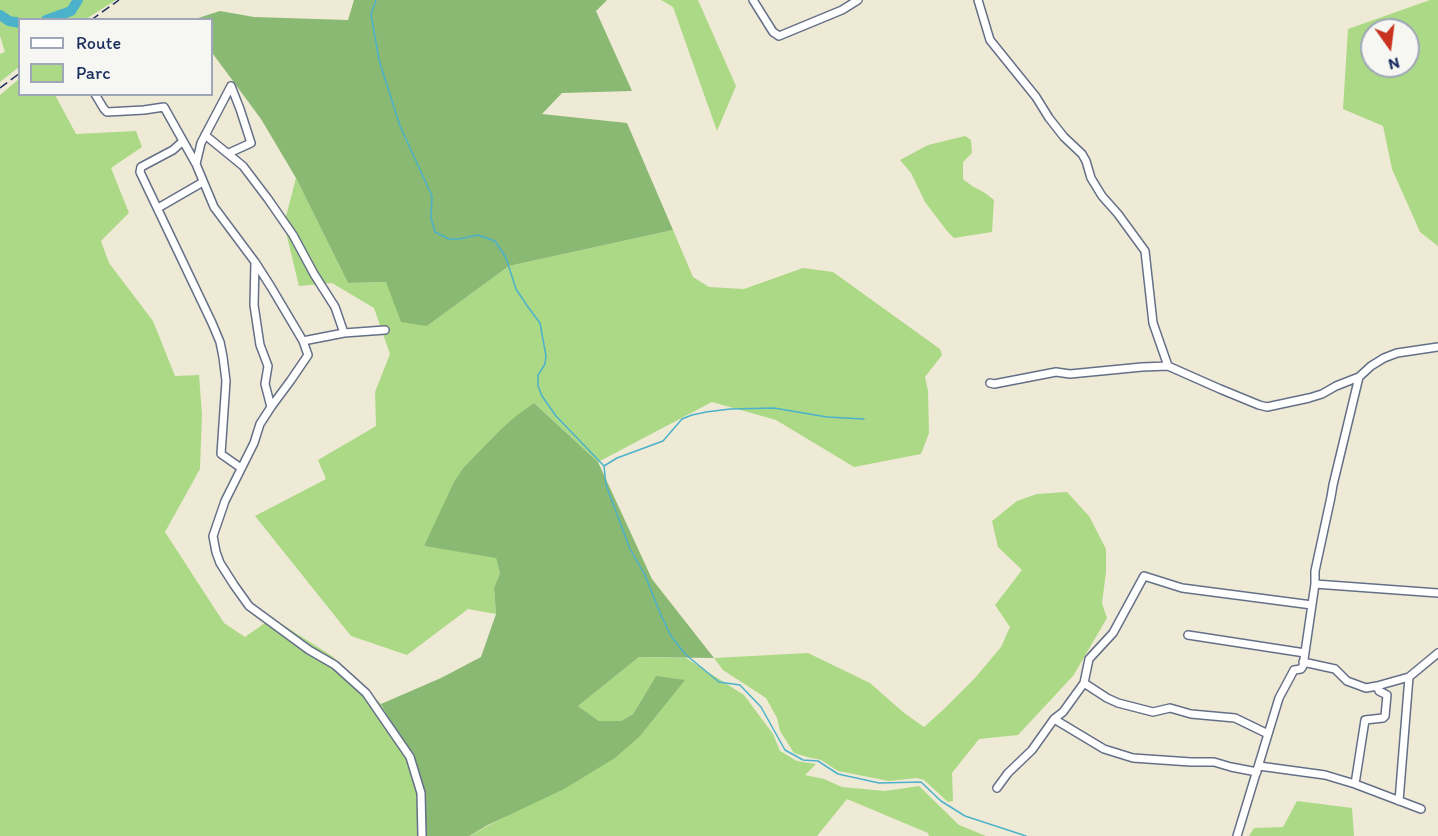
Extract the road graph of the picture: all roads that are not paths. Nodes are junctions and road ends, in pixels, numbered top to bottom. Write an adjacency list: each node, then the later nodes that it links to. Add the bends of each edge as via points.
1 (753, 0): 2 (street, via 779,36)
2 (858, 0)
3 (978, 0): 16 (street, via 990,40 1064,137 1082,154 1103,198 1145,251 1153,323)
4 (96, 96): 6 (street, via 107,112 164,106)
5 (205, 135): 7 (street); 7 (street, via 231,86 251,143); 8 (street)
6 (183, 141): 8 (street); 10 (street, via 141,167)
7 (228, 153): 13 (street, via 247,171 293,235 336,307)
8 (196, 164): 9 (street)
9 (203, 182): 10 (street); 11 (street, via 214,207)
10 (158, 208): 20 (street, via 220,342 226,381 220,454)
11 (255, 262): 14 (street); 19 (street, via 254,305 260,345 268,366 265,384)
12 (385, 330): 13 (street)
13 (344, 333): 14 (street)
14 (303, 341): 19 (street, via 308,355)
15 (1438, 347): 17 (street, via 1397,352)
16 (1168, 366): 17 (street, via 1267,407 1315,396); 18 (street, via 1070,375 1056,372)
17 (1359, 377): 21 (street)
18 (990, 383)
19 (271, 407): 20 (street)
20 (241, 468): 38 (street, via 213,536 220,563 249,606 335,665 366,693 410,757 421,793)
21 (1315, 584): 22 (street); 23 (street)
22 (1438, 593)
23 (1312, 605): 25 (street); 29 (street, via 1182,588 1144,576 1113,633 1089,659)
24 (1188, 635): 25 (street)
25 (1305, 653): 27 (street)
26 (1438, 653): 28 (street)
27 (1303, 662): 30 (street, via 1335,669 1347,681 1364,688); 32 (street, via 1280,695)
28 (1410, 677): 30 (street); 36 (street)
29 (1084, 682): 31 (street); 32 (street, via 1118,704 1153,712 1170,708 1235,718)
30 (1377, 687): 34 (street, via 1387,695 1385,716 1365,720)
31 (1054, 719): 33 (street, via 1104,749 1133,758 1214,762); 35 (street)
32 (1268, 734): 33 (street)
33 (1258, 769): 34 (street, via 1316,773); 39 (street)
34 (1355, 784): 36 (street)
35 (997, 788)
36 (1399, 801): 37 (street)
37 (1421, 809)
38 (422, 836)
39 (1237, 836)

